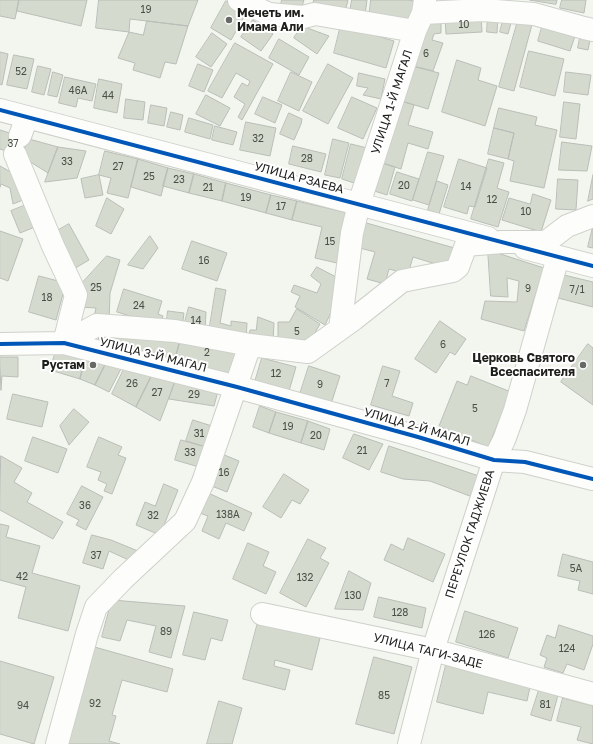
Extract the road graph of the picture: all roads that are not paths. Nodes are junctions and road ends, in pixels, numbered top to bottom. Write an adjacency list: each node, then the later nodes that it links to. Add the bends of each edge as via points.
1 (239, 0): 2 (street, via 269,14 303,17 315,14)
2 (421, 15): 3 (street, via 483,10 534,14); 6 (street, УЛИЦА 1-Й МАГАЛ)
3 (593, 30)
4 (0, 110): 5 (street, УЛИЦА РЗАЕВА)
5 (21, 135): 6 (street, УЛИЦА РЗАЕВА); 12 (street, via 25,174 53,246 76,295)
6 (359, 204): 8 (street, УЛИЦА РЗАЕВА); 11 (street, УЛИЦА 1-Й МАГАЛ, via 352,233)
7 (593, 216): 8 (street, via 568,226 546,242)
8 (502, 242): 9 (street, УЛИЦА РЗАЕВА); 11 (street, via 466,245 458,267 453,271 402,281)
9 (558, 257): 10 (street, УЛИЦА РЗАЕВА); 16 (street, ПЕРЕУЛОК ГАДЖИЕВА, via 515,410)
10 (593, 266)
11 (340, 329): 14 (street, via 308,352)
12 (64, 343): 13 (street); 14 (street, via 97,325 175,331); 15 (street, УЛИЦА 3-Й МАГАЛ)
13 (0, 344)
14 (250, 346): 15 (street)
15 (237, 387): 16 (street, УЛИЦА 2-Й МАГАЛ); 21 (street, via 203,482 186,521 96,607)
16 (494, 460): 17 (street, УЛИЦА 2-Й МАГАЛ, via 525,462); 19 (street, ПЕРЕУЛОК ГАДЖИЕВА)
17 (593, 479)
18 (262, 614): 19 (street, УЛИЦА ТАГИ-ЗАДЕ)
19 (433, 650): 20 (street, УЛИЦА ТАГИ-ЗАДЕ); 22 (street, ПЕРЕУЛОК ГАДЖИЕВА)
20 (593, 694)
21 (57, 744)
22 (409, 744)

